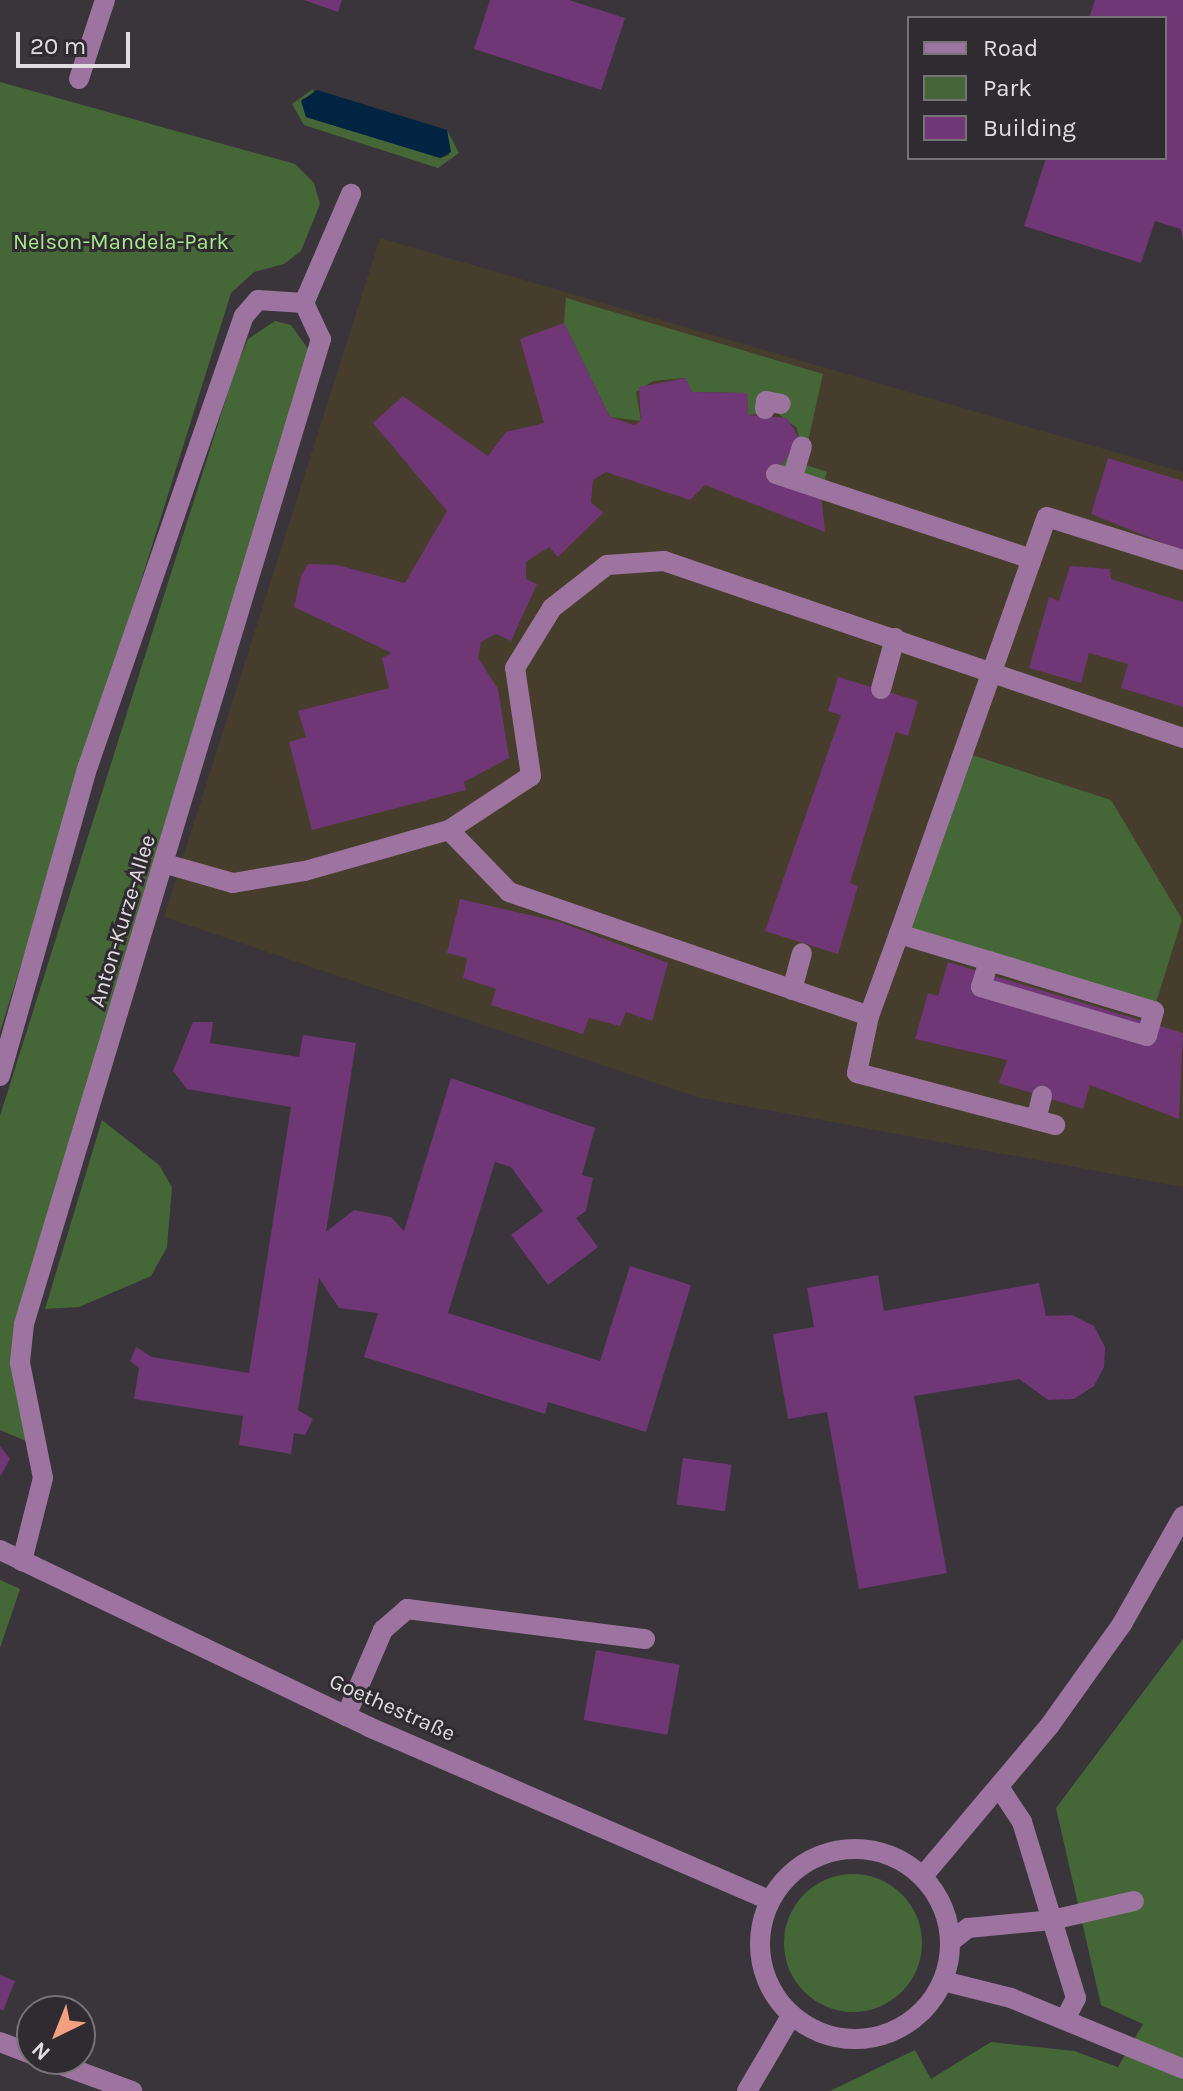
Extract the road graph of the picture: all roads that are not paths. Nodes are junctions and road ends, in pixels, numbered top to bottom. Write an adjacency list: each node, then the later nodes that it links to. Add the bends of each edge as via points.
1 (105, 0): 2 (street)
2 (79, 79)
3 (351, 194): 4 (street)
4 (304, 303): 13 (street, Anton-Kurze-Allee, via 321,339); 19 (street, via 258,300 244,316 88,766)
5 (802, 447): 6 (street, via 784,476)
6 (1031, 559): 7 (street, via 1047,517); 9 (street)
7 (1183, 560)
8 (895, 638): 9 (street); 10 (street); 12 (street, via 664,561 607,565 552,608 515,668 531,776)
9 (992, 674): 11 (street); 14 (street)
10 (881, 689)
11 (1183, 738)
12 (449, 830): 13 (street, via 252,881 215,881); 17 (street, via 509,892)
13 (166, 864): 23 (street, Anton-Kurze-Allee, via 24,1324 20,1363 43,1478)
14 (899, 934): 16 (street); 18 (street)
15 (802, 953): 17 (street)
16 (989, 961): 16 (street, via 981,987 1147,1036 1154,1011)
17 (792, 990): 18 (street)
18 (869, 1016): 20 (street, via 857,1073 1046,1123)
19 (0, 1076)
20 (1042, 1096)
21 (1183, 1516): 26 (street, via 1122,1624)
22 (0, 1550): 23 (street, Goethestraße)
23 (22, 1561): 25 (street, Goethestraße)
24 (645, 1639): 25 (street, via 407,1609 383,1630)
25 (346, 1716): 28 (street, Goethestraße)
26 (999, 1787): 27 (street); 30 (street, via 1022,1822)
27 (923, 1876): 28 (street, via 883,1854 828,1852 808,1860); 31 (street, via 937,1896)
28 (769, 1900): 33 (street, via 760,1963)
29 (1134, 1901): 30 (street)
30 (1052, 1920): 31 (street, via 968,1928); 34 (street, via 1076,1998)
31 (950, 1942): 32 (street)
32 (943, 1981): 33 (street, via 926,2009 883,2036 850,2040); 34 (street)
33 (791, 2016): 38 (street)
34 (1066, 2018): 35 (street)
35 (1183, 2069)
36 (88, 2075): 37 (street)
37 (132, 2091)
38 (747, 2091)

